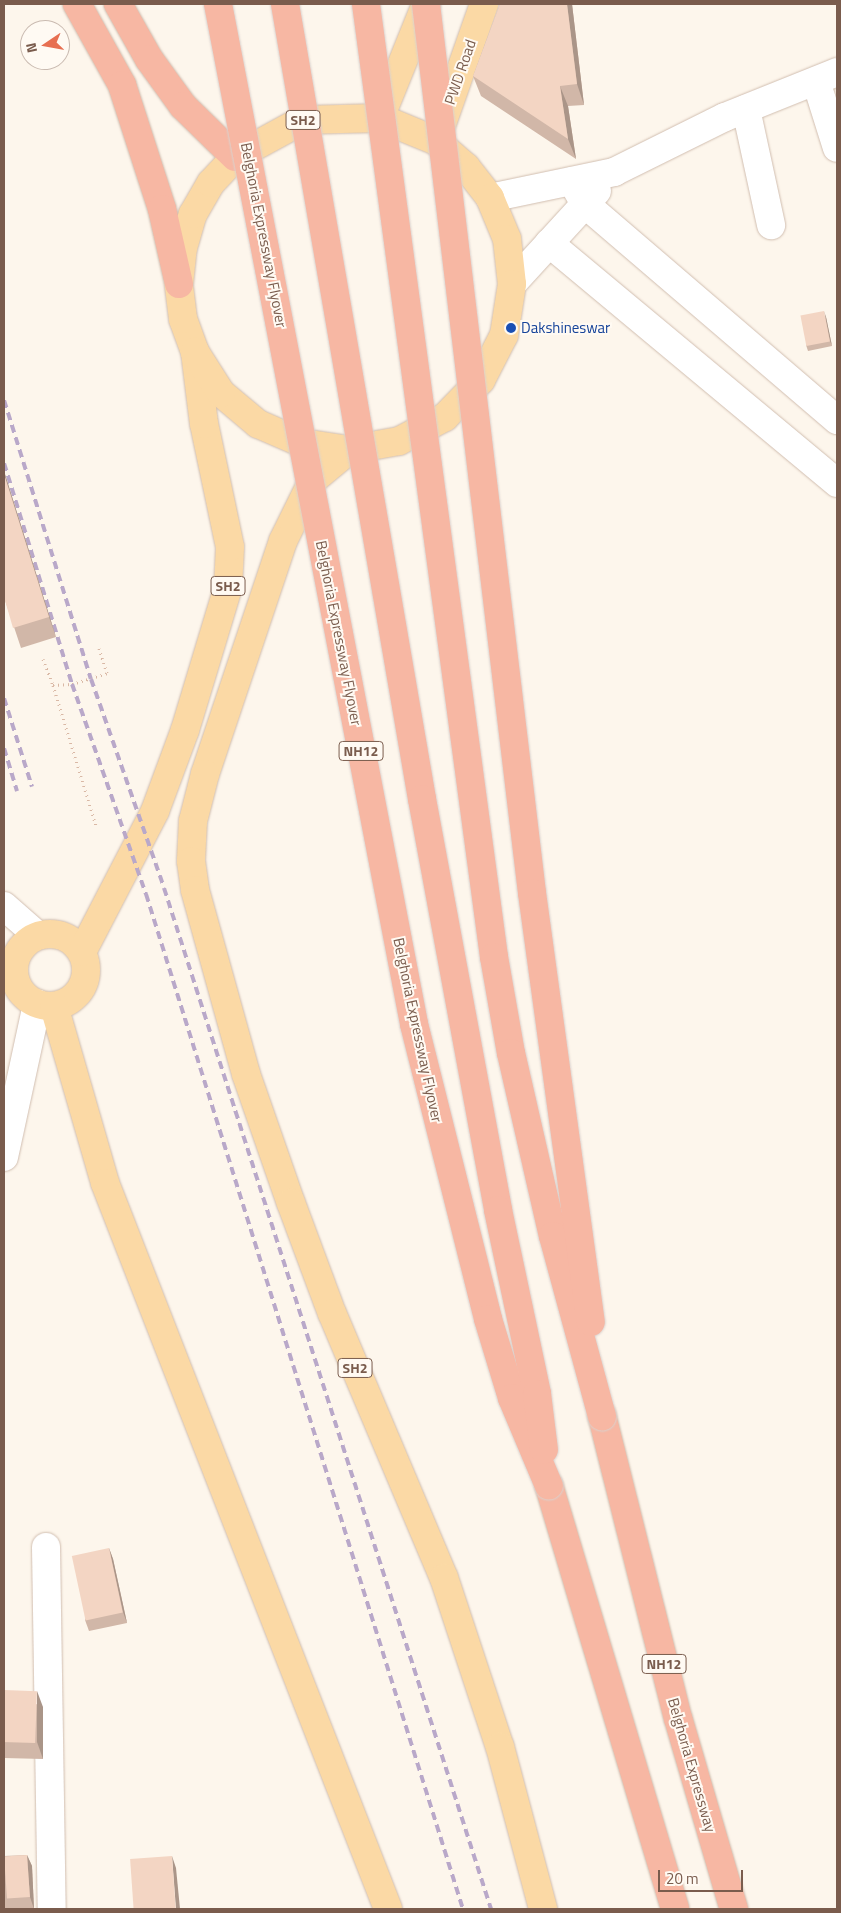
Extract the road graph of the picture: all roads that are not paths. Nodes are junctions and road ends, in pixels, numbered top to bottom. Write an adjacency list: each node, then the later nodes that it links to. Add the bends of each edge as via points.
1 (77, 4): 20 (highway, via 125,94 162,209)
2 (118, 4): 13 (highway, via 149,59 183,106)
3 (218, 4): 35 (highway, Belghoria Expressway Flyover / NH12, bridge, via 414,1024 488,1319 512,1398)
4 (284, 4): 35 (highway, bridge, via 424,809 498,1210 537,1394)
5 (366, 4): 34 (highway, NH12, bridge, via 494,957 511,1053 553,1236)
6 (426, 4): 10 (main road); 34 (highway, bridge, via 532,893)
7 (484, 4): 11 (main road, PWD Road)
8 (826, 77): 9 (street); 12 (street)
9 (746, 109): 14 (street); 18 (street)
10 (380, 118): 11 (main road, SH2); 13 (main road, SH2, via 303,120)
11 (436, 141): 16 (main road, SH2, via 466,166)
12 (837, 148)
13 (235, 157): 20 (main road, SH2, via 211,183 193,214 182,248)
14 (614, 172): 15 (street); 17 (street)
15 (572, 181): 16 (street); 17 (street)
16 (490, 198): 21 (main road, SH2, via 507,239)
17 (585, 204): 19 (street); 23 (street)
18 (771, 225)
19 (550, 243): 21 (street); 25 (street)
20 (179, 284): 22 (main road, SH2, via 183,319)
21 (512, 284): 24 (main road, SH2, via 500,342 480,380 445,417 399,441)
22 (195, 352): 24 (main road, SH2, via 221,393 258,424 302,443); 26 (main road, SH2, via 204,424 230,547 228,588 185,730)
23 (837, 420)
24 (349, 450): 27 (main road, SH2, via 313,480 283,541 205,774)
25 (837, 483)
26 (155, 811): 27 (main road); 30 (main road, SH2)
27 (193, 822): 39 (main road, SH2, via 191,861 195,890 246,1074 332,1314 444,1578 500,1747)
28 (4, 906): 29 (street)
29 (36, 935): 30 (main road, via 54,933 71,939); 31 (main road, via 22,946 14,961 14,979 23,994)
30 (82, 952): 31 (main road, via 87,969 83,986 71,1000)
31 (46, 1005): 32 (street); 38 (main road, via 105,1183)
32 (12, 1088): 33 (street)
33 (4, 1157)
34 (602, 1416): 41 (highway, Belghoria Expressway / NH12, via 678,1718)
35 (549, 1486): 40 (highway, NH12)
36 (46, 1547): 37 (street)
37 (52, 1909)
38 (388, 1909)
39 (543, 1909)
40 (675, 1909)
41 (734, 1909)

